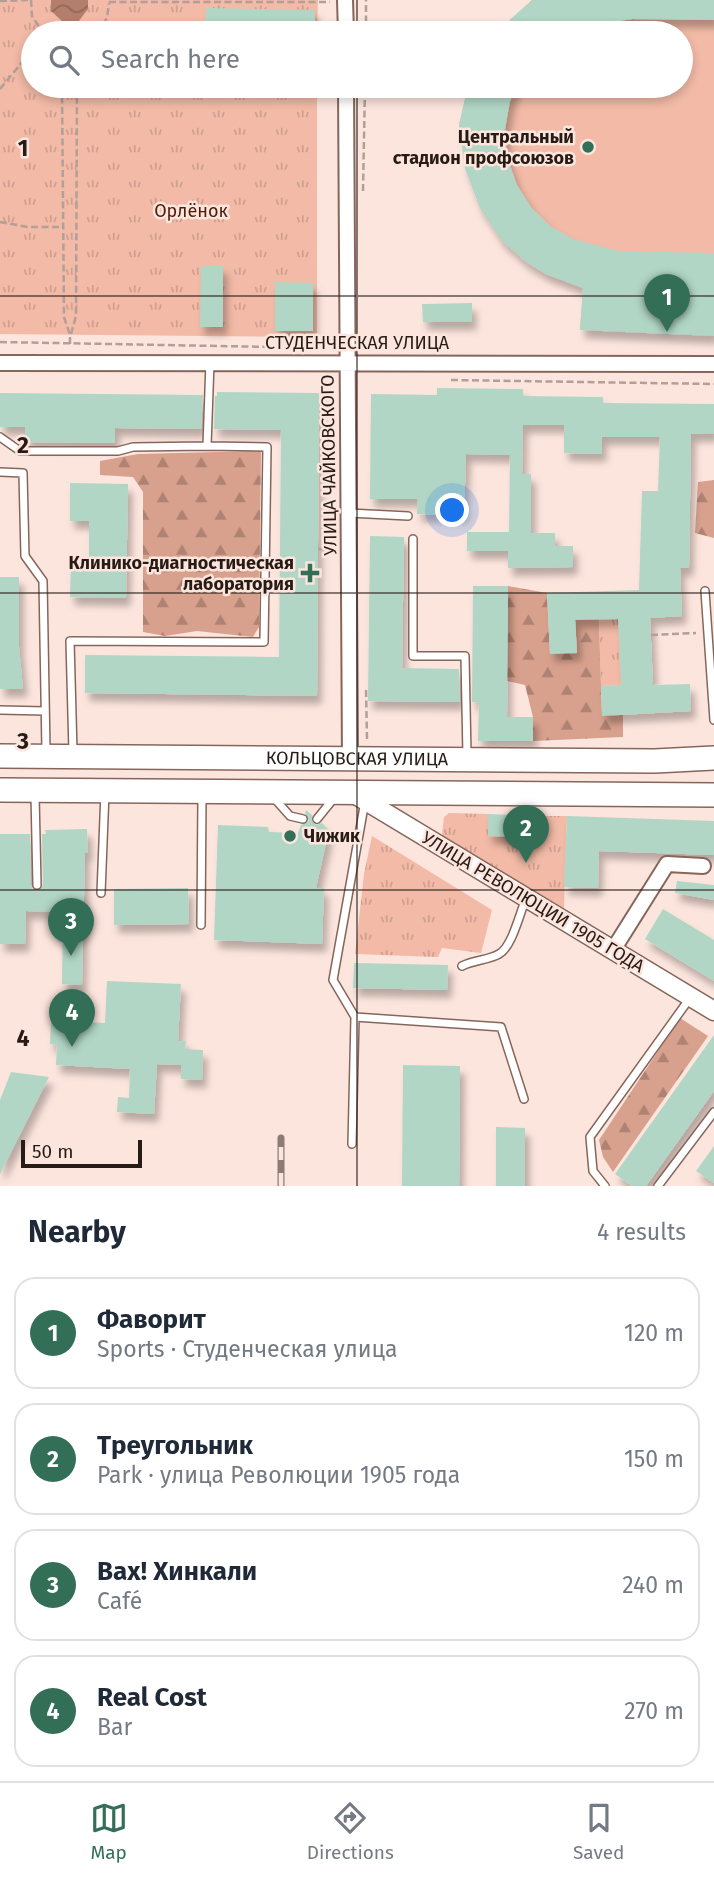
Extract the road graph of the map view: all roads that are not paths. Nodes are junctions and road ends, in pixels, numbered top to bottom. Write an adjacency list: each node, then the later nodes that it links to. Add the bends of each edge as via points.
1 (345, 1): 2 (street)
2 (346, 21)
3 (346, 98): 6 (street, УЛИЦА ЧАЙКОВСКОГО)
4 (0, 362): 5 (street, СТУДЕНЧЕСКАЯ УЛИЦА)
5 (210, 362): 6 (street, СТУДЕНЧЕСКАЯ УЛИЦА); 9 (lane)
6 (347, 362): 7 (street, СТУДЕНЧЕСКАЯ УЛИЦА); 11 (street, УЛИЦА ЧАЙКОВСКОГО)
7 (714, 364)
8 (0, 437): 9 (lane, via 20,452)
9 (207, 446): 20 (lane, via 267,447 264,642 70,641)
10 (0, 472): 16 (lane, via 23,473 25,555 43,581)
11 (349, 513): 12 (lane); 22 (street, УЛИЦА ЧАЙКОВСКОГО)
12 (408, 516)
13 (413, 539): 23 (lane, via 413,656 465,656)
14 (705, 591): 17 (lane)
15 (0, 710): 16 (lane)
16 (45, 711): 19 (lane)
17 (714, 720)
18 (0, 755): 19 (main road, КОЛЬЦОВСКАЯ УЛИЦА)
19 (45, 756): 20 (main road, КОЛЬЦОВСКАЯ УЛИЦА)
20 (73, 756): 22 (main road, КОЛЬЦОВСКАЯ УЛИЦА)
21 (714, 758): 23 (main road, КОЛЬЦОВСКАЯ УЛИЦА)
22 (350, 760): 23 (main road, КОЛЬЦОВСКАЯ УЛИЦА)
23 (467, 760)
24 (0, 790): 25 (main road, КОЛЬЦОВСКАЯ УЛИЦА)
25 (35, 790): 26 (main road, КОЛЬЦОВСКАЯ УЛИЦА); 34 (lane)
26 (105, 791): 27 (main road, КОЛЬЦОВСКАЯ УЛИЦА); 35 (lane)
27 (202, 791): 28 (main road, КОЛЬЦОВСКАЯ УЛИЦА); 37 (lane)
28 (269, 792): 29 (main road, КОЛЬЦОВСКАЯ УЛИЦА); 31 (lane, via 290,817)
29 (351, 795): 30 (main road, КОЛЬЦОВСКАЯ УЛИЦА); 32 (lane); 36 (street, УЛИЦА РЕВОЛЮЦИИ 1905 ГОДА); 42 (lane, via 333,979)
30 (714, 795)
31 (303, 819)
32 (317, 819)
33 (703, 866): 38 (street, via 667,864)
34 (37, 885)
35 (101, 893)
36 (526, 898): 38 (street, УЛИЦА РЕВОЛЮЦИИ 1905 ГОДА); 39 (lane, via 507,948)
37 (201, 925)
38 (613, 950): 40 (street, УЛИЦА РЕВОЛЮЦИИ 1905 ГОДА)
39 (462, 966)
40 (691, 997): 41 (street, УЛИЦА РЕВОЛЮЦИИ 1905 ГОДА); 46 (lane, via 590,1137 593,1171)
41 (714, 1011)
42 (355, 1017): 43 (lane, via 501,1027); 45 (lane)
43 (524, 1099)
44 (714, 1112): 47 (lane)
45 (352, 1144)
46 (605, 1186)
47 (658, 1186)

